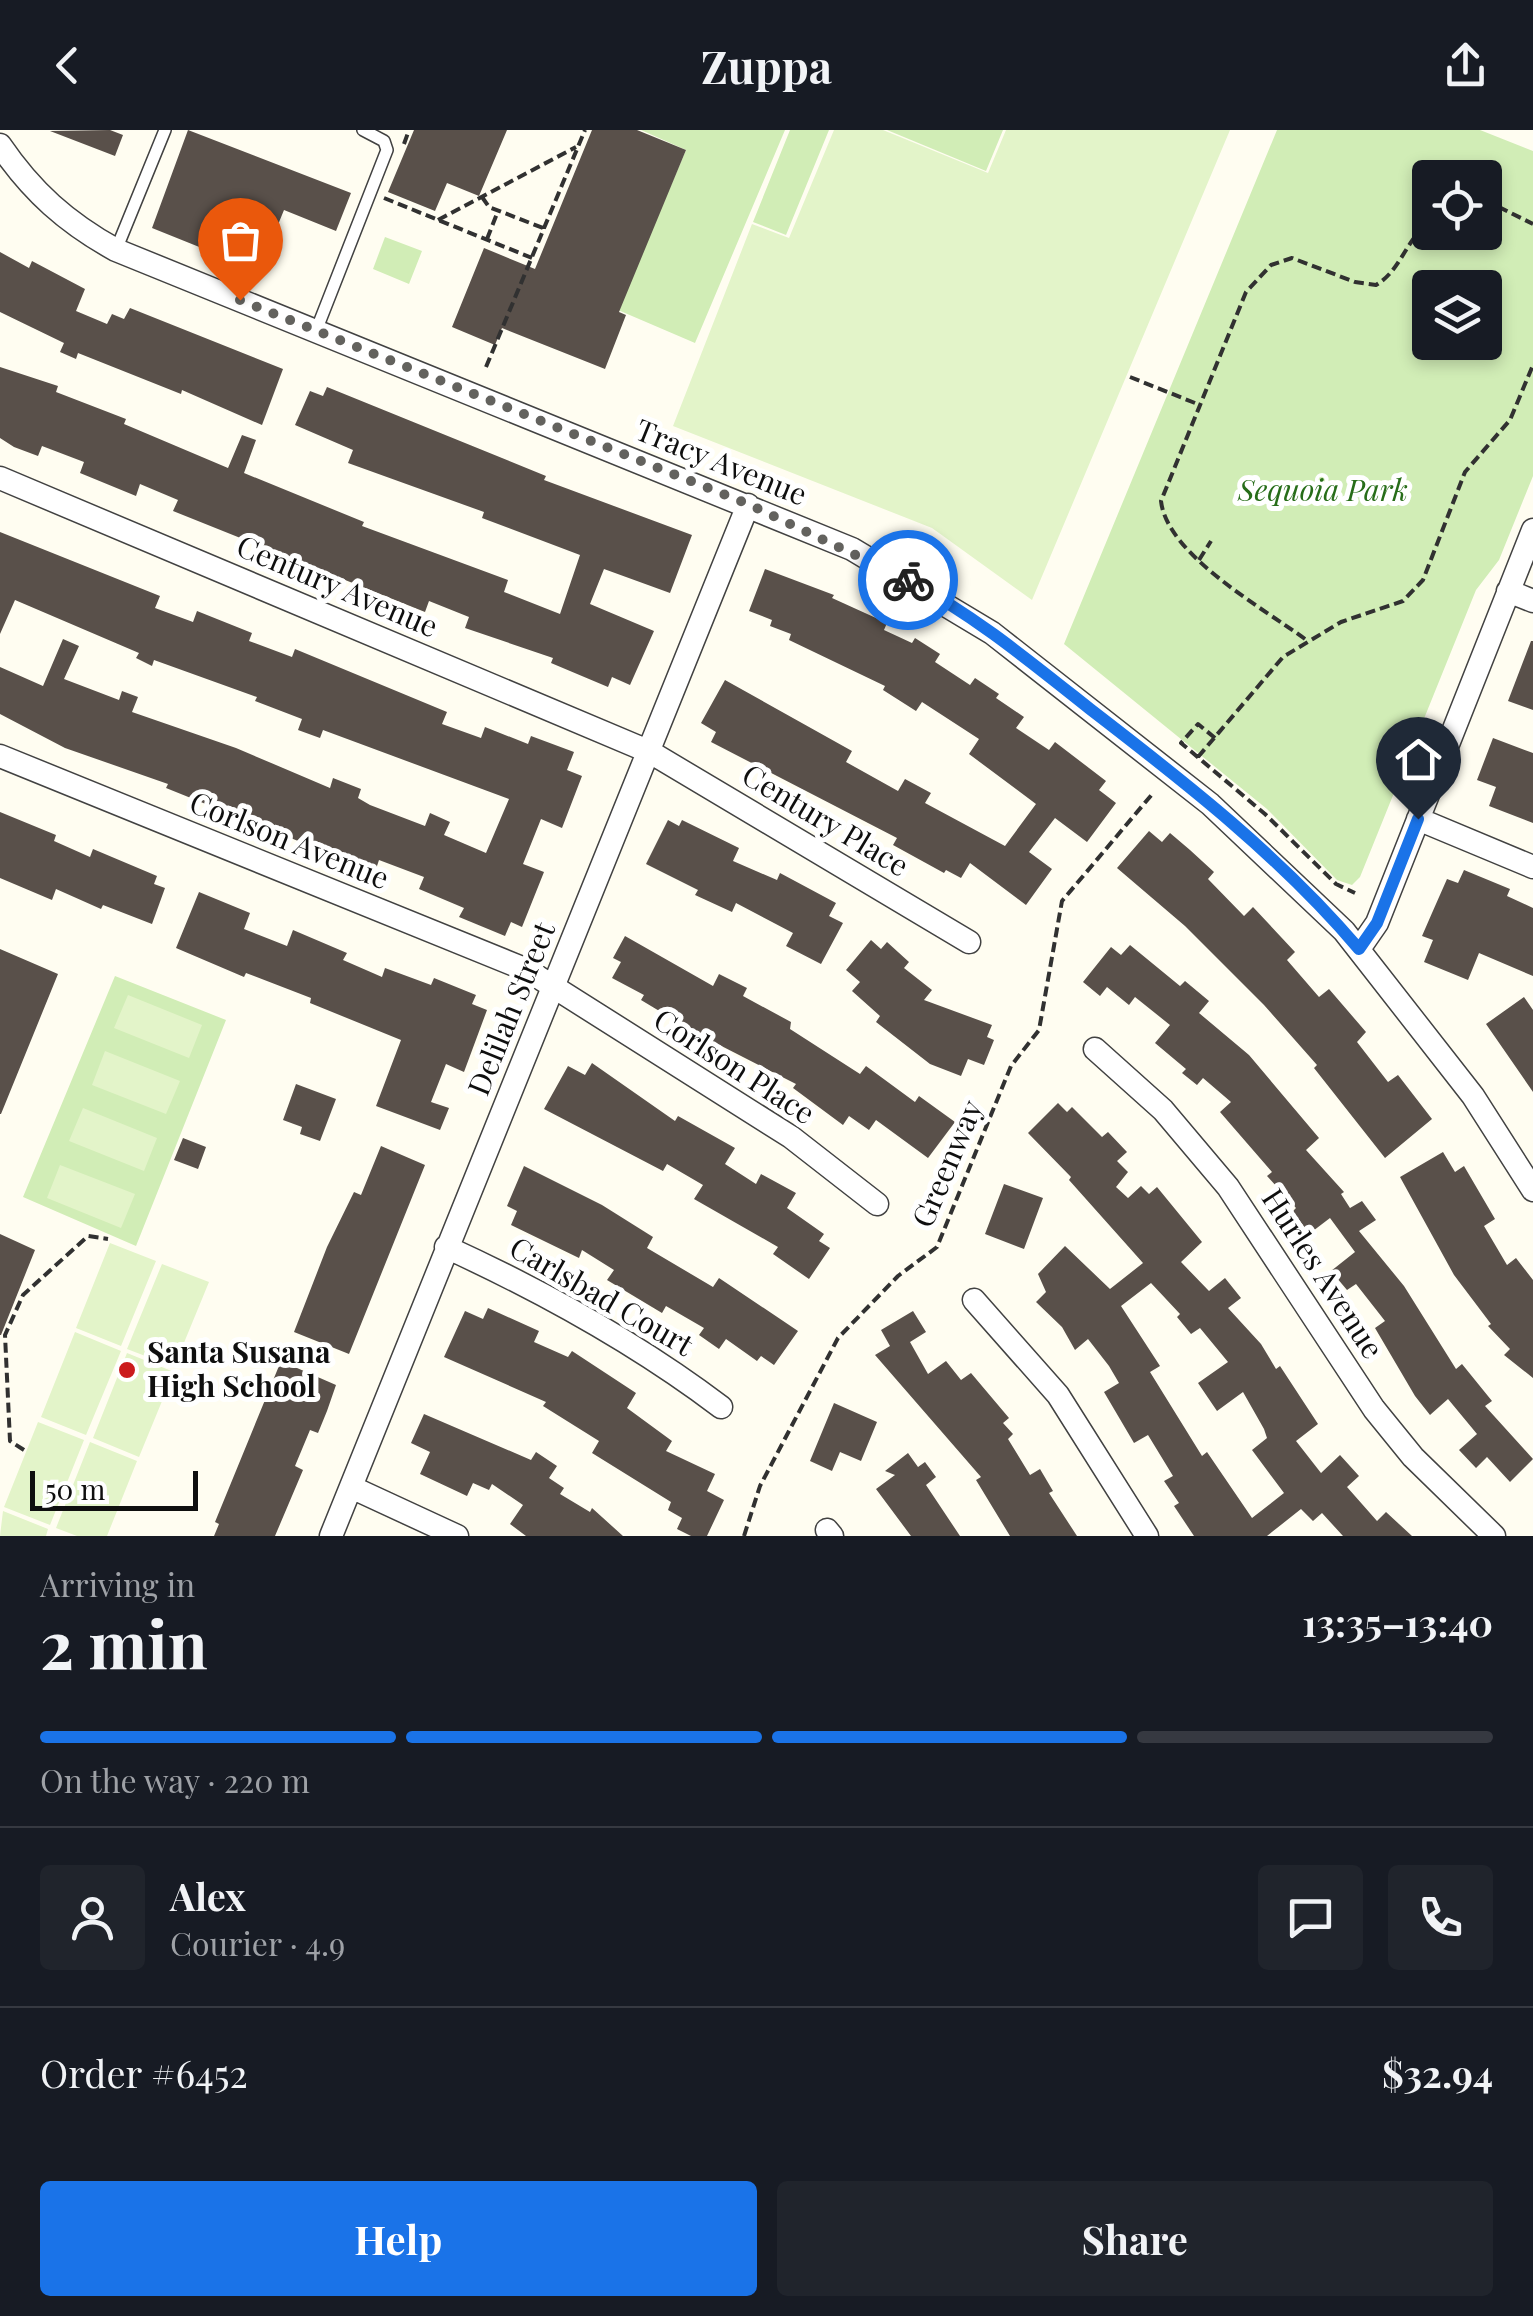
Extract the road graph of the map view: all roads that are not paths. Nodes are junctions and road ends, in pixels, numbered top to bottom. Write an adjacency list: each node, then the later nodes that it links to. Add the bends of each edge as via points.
1 (165, 130): 4 (lane)
2 (363, 130): 5 (lane, via 387,150)
3 (0, 146): 4 (street, Tracy Avenue, via 40,198)
4 (116, 250): 5 (street, Tracy Avenue)
5 (316, 331): 7 (street, Tracy Avenue)
6 (0, 478): 11 (street, Century Avenue)
7 (748, 504): 11 (street, Delilah Street); 16 (street, Tracy Avenue, via 852,550 992,633 1210,804)
8 (1533, 530): 9 (street)
9 (1508, 591): 10 (street); 13 (street)
10 (1533, 601)
11 (650, 752): 15 (street, Century Place); 17 (street, Delilah Street)
12 (0, 756): 17 (street, Corlson Avenue)
13 (1418, 819): 14 (street); 16 (street, via 1377,923)
14 (1533, 867)
15 (969, 942)
16 (1359, 949): 19 (street, Tracy Avenue, via 1473,1096)
17 (553, 986): 20 (street, Corlson Place, via 791,1137); 21 (street, Delilah Street)
18 (1095, 1049): 28 (street, Hurles Avenue, via 1163,1110 1228,1187 1374,1408 1445,1492)
19 (1533, 1190)
20 (877, 1204)
21 (446, 1248): 23 (street, Carlsbad Court, via 544,1292); 24 (street, Delilah Street)
22 (974, 1300): 27 (street, via 1058,1395)
23 (721, 1407)
24 (351, 1487): 25 (street, Delilah Street); 26 (street)
25 (331, 1536)
26 (457, 1536)
27 (1147, 1536)
28 (1494, 1536)

